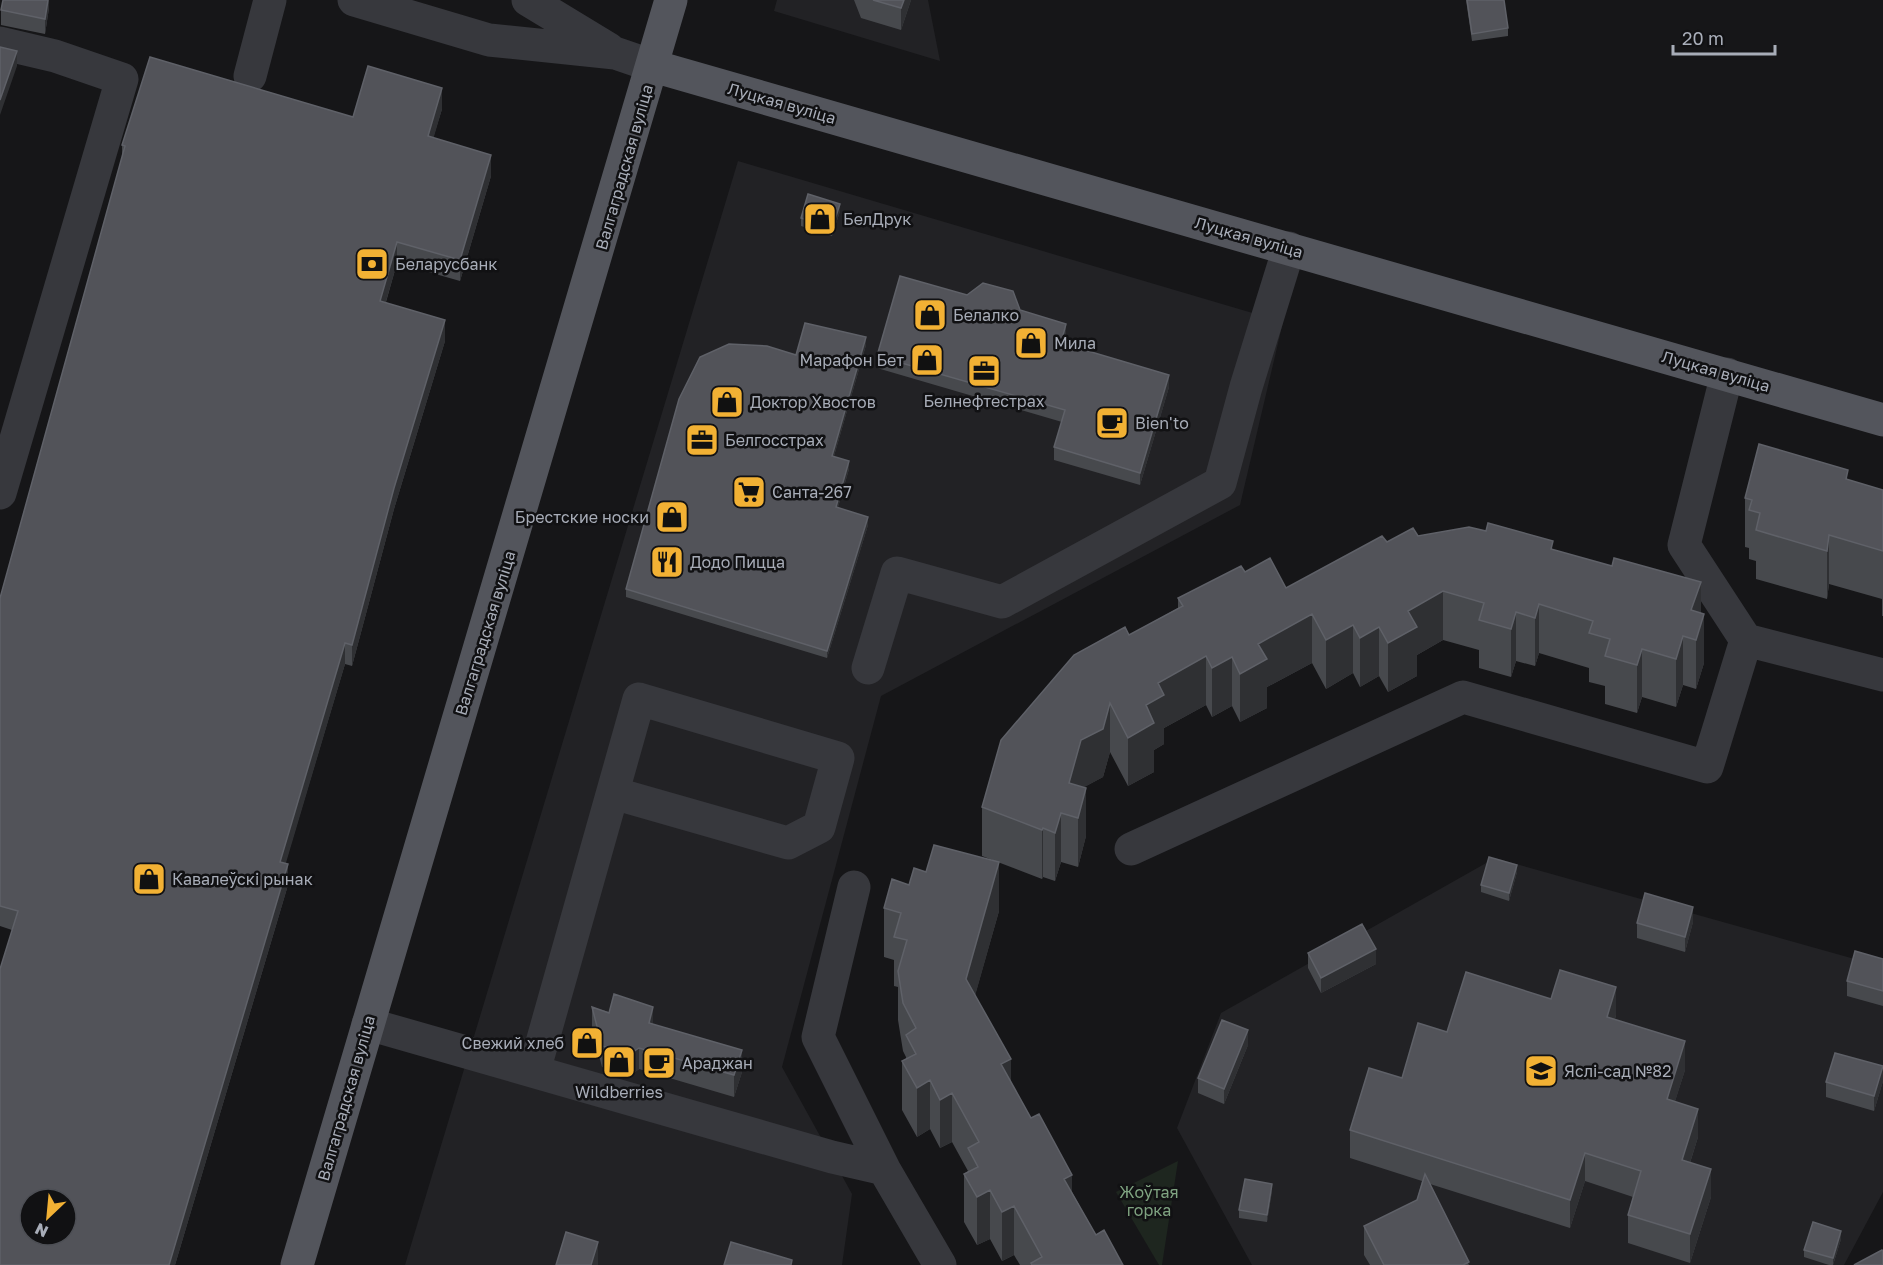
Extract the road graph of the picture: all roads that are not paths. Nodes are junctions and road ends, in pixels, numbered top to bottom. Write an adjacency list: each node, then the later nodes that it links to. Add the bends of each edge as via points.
1 (270, 0): 8 (street)
2 (354, 0): 6 (street, Луцкая вуліца, via 489,40)
3 (528, 0): 6 (street, Луцкая вуліца)
4 (672, 0): 7 (main road, Валгаградская вуліца)
5 (0, 43): 12 (street, via 55,56 122,79)
6 (615, 53): 7 (street, Луцкая вуліца)
7 (653, 66): 9 (main road, Луцкая вуліца); 19 (main road, Валгаградская вуліца)
8 (250, 76)
9 (1289, 248): 10 (main road, Луцкая вуліца); 14 (street, via 1220,483 1002,602 897,573)
10 (1727, 374): 11 (main road, Луцкая вуліца); 13 (street, via 1684,545)
11 (1883, 420)
12 (0, 493)
13 (1746, 640): 15 (street); 17 (street, via 1707,767 1463,697)
14 (868, 668)
15 (1883, 675)
16 (613, 793): 16 (street, via 788,843 819,827 838,758 639,699); 20 (street)
17 (1131, 849)
18 (854, 887): 21 (street, via 818,1037)
19 (368, 1024): 20 (street); 22 (main road, Валгаградская вуліца)
20 (534, 1071): 21 (street)
21 (884, 1169): 23 (street)
22 (297, 1265)
23 (940, 1265)

